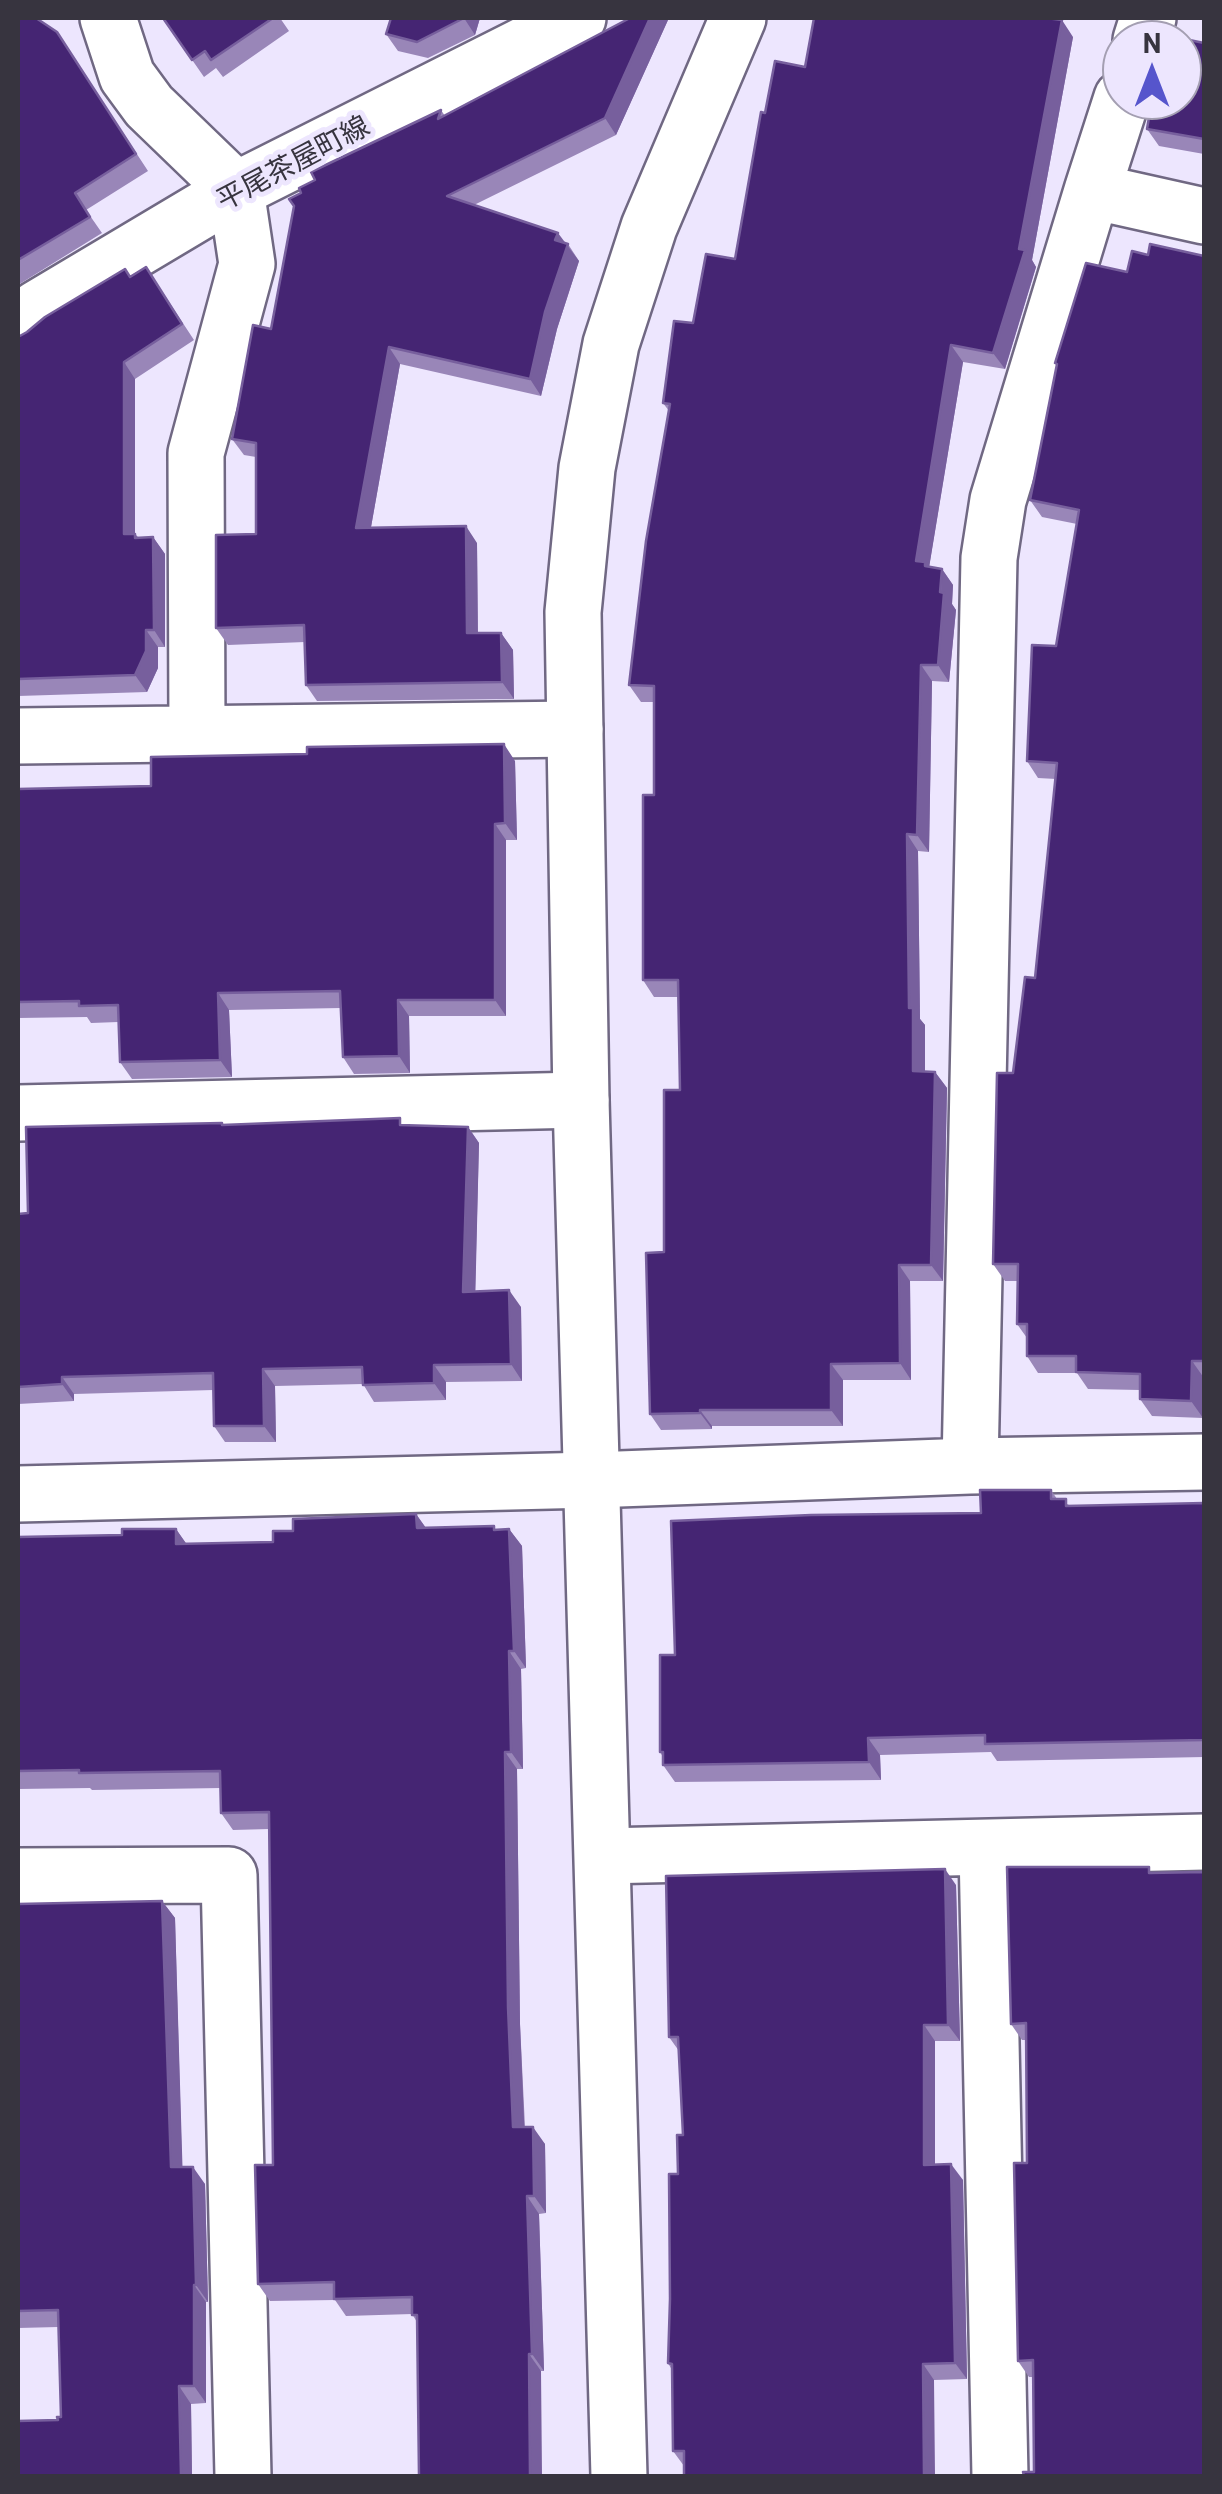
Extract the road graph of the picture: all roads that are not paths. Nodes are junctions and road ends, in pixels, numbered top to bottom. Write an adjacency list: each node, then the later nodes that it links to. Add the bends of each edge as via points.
1 (108, 18): 5 (street, via 126,76)
2 (578, 18): 5 (street, 平尾茶屋町線)
3 (738, 18): 9 (street, via 649,227 612,344 586,468 578,546)
4 (1115, 120): 6 (street)
5 (236, 190): 8 (street, 平尾茶屋町線); 10 (street, via 246,264 196,453)
6 (1092, 192): 7 (street); 15 (street, via 998,500 989,558)
7 (1204, 216)
8 (18, 324)
9 (575, 729): 10 (street); 12 (street)
10 (197, 733): 11 (street)
11 (18, 736)
12 (581, 1100): 13 (street); 16 (street)
13 (18, 1112)
14 (1204, 1462): 15 (street)
15 (970, 1466): 16 (street)
16 (592, 1480): 17 (street); 20 (street)
17 (18, 1494)
18 (1204, 1842): 19 (street)
19 (987, 1849): 20 (street); 24 (street)
20 (602, 1856): 23 (street)
21 (18, 1876): 22 (street, via 229,1875)
22 (243, 2476)
23 (619, 2476)
24 (1000, 2476)

